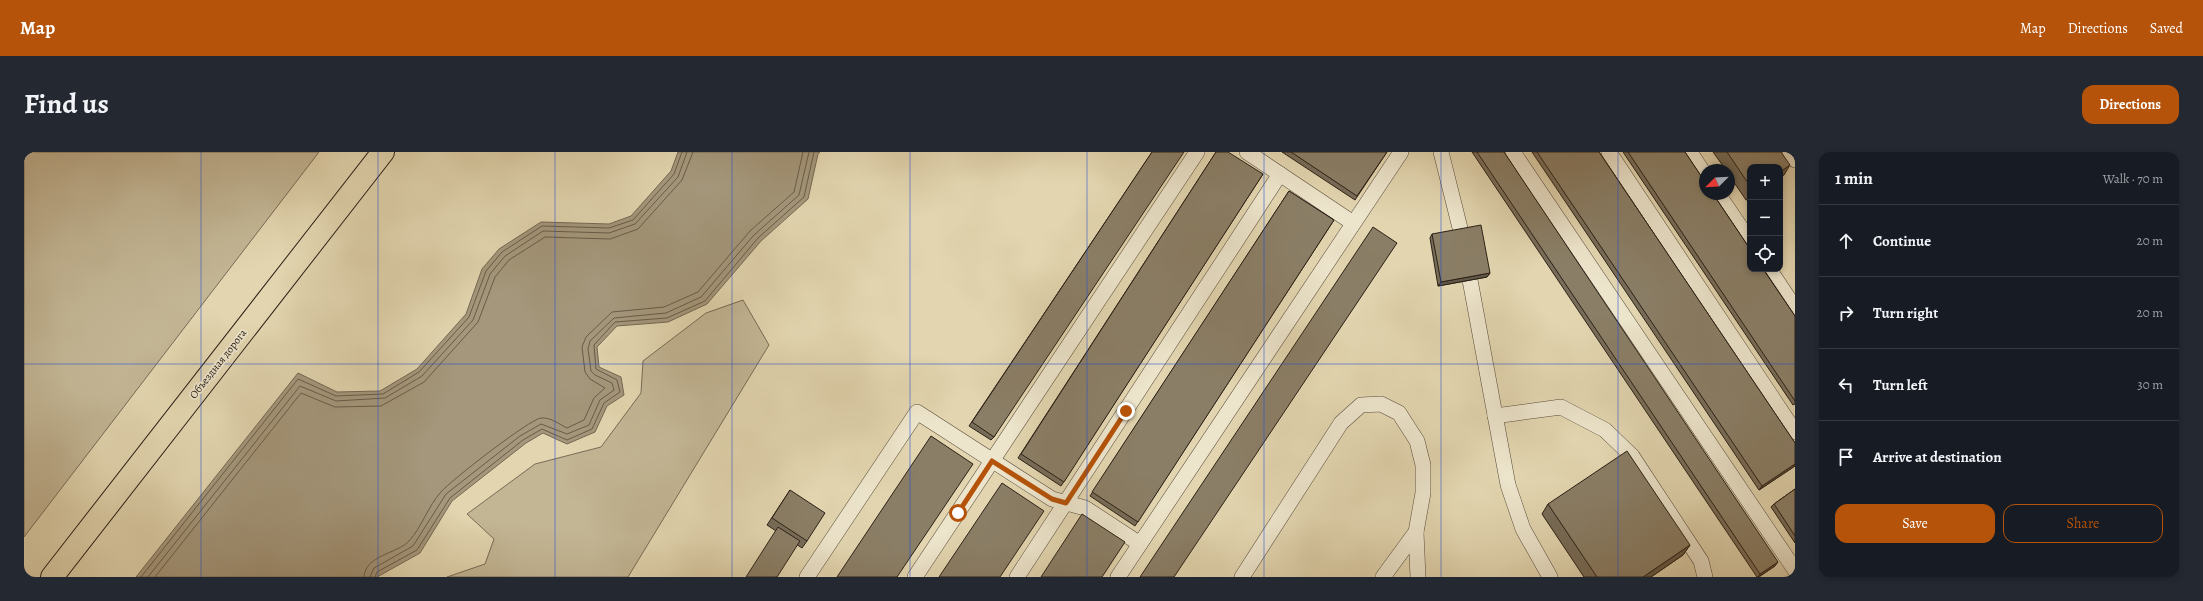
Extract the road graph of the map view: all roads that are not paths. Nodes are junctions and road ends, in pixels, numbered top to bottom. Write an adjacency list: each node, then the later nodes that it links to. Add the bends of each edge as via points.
1 (383, 152): 27 (main road, Объездная дорога)
2 (1198, 152): 22 (lane)
3 (1247, 152): 12 (lane)
4 (1401, 152): 14 (lane)
5 (1441, 152): 15 (lane)
6 (1513, 152): 26 (lane)
7 (1609, 152): 21 (lane)
8 (1690, 152): 11 (lane)
9 (1790, 152): 10 (lane)
10 (1795, 160)
11 (1699, 166)
12 (1280, 174): 14 (lane); 23 (lane)
13 (1722, 200): 16 (lane)
14 (1354, 223): 25 (lane)
15 (1461, 232)
16 (1747, 237)
17 (1771, 272): 19 (lane)
18 (1470, 280): 20 (lane)
19 (1795, 308)
20 (1495, 416): 35 (lane, via 1508,485 1520,522); 36 (lane, via 1561,407 1605,430 1632,456 1702,561)
21 (1795, 432)
22 (992, 461): 23 (lane, via 1052,499); 28 (lane, via 917,412); 29 (lane)
23 (1066, 503): 25 (lane, via 1085,508); 30 (lane)
24 (1416, 532): 32 (lane, via 1423,493 1423,465 1417,441 1399,413 1381,404 1361,405 1341,423); 33 (lane); 34 (lane)
25 (1140, 544): 31 (lane)
26 (1795, 570)
27 (52, 577)
28 (808, 577)
29 (915, 577)
30 (1017, 577)
31 (1118, 577)
32 (1242, 577)
33 (1383, 577)
34 (1418, 577)
35 (1550, 577)
36 (1705, 577)

